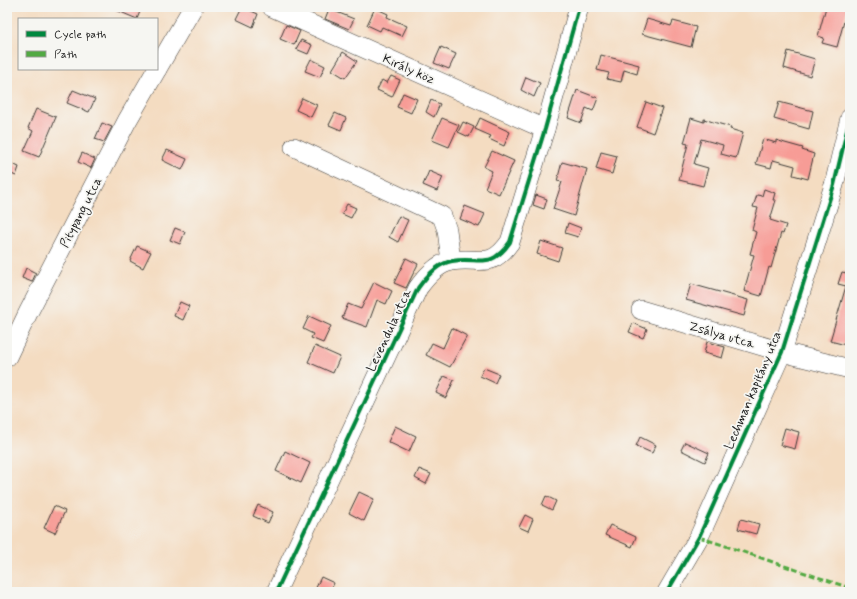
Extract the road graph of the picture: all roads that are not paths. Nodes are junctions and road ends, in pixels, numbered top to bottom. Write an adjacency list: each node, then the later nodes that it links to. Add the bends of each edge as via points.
1 (192, 7): 4 (street, Pitypang utca)
2 (272, 7): 7 (street, Király köz)
3 (579, 7): 7 (street, Levendula utca)
4 (158, 67)
5 (156, 70): 12 (street, Pitypang utca, via 123,128)
6 (850, 118): 11 (street, Lechman kapitány utca, via 834,186)
7 (545, 129): 9 (street, Levendula utca, via 510,242 503,252 488,260)
8 (294, 147): 9 (street, via 442,216 447,230)
9 (451, 261): 14 (street, Levendula utca, via 432,272 418,288)
10 (641, 310): 11 (street, Zsálya utca)
11 (782, 352): 13 (street, Zsálya utca); 15 (street, Lechman kapitány utca, via 699,537)
12 (7, 357)
13 (850, 369)
14 (276, 592)
15 (667, 592)

